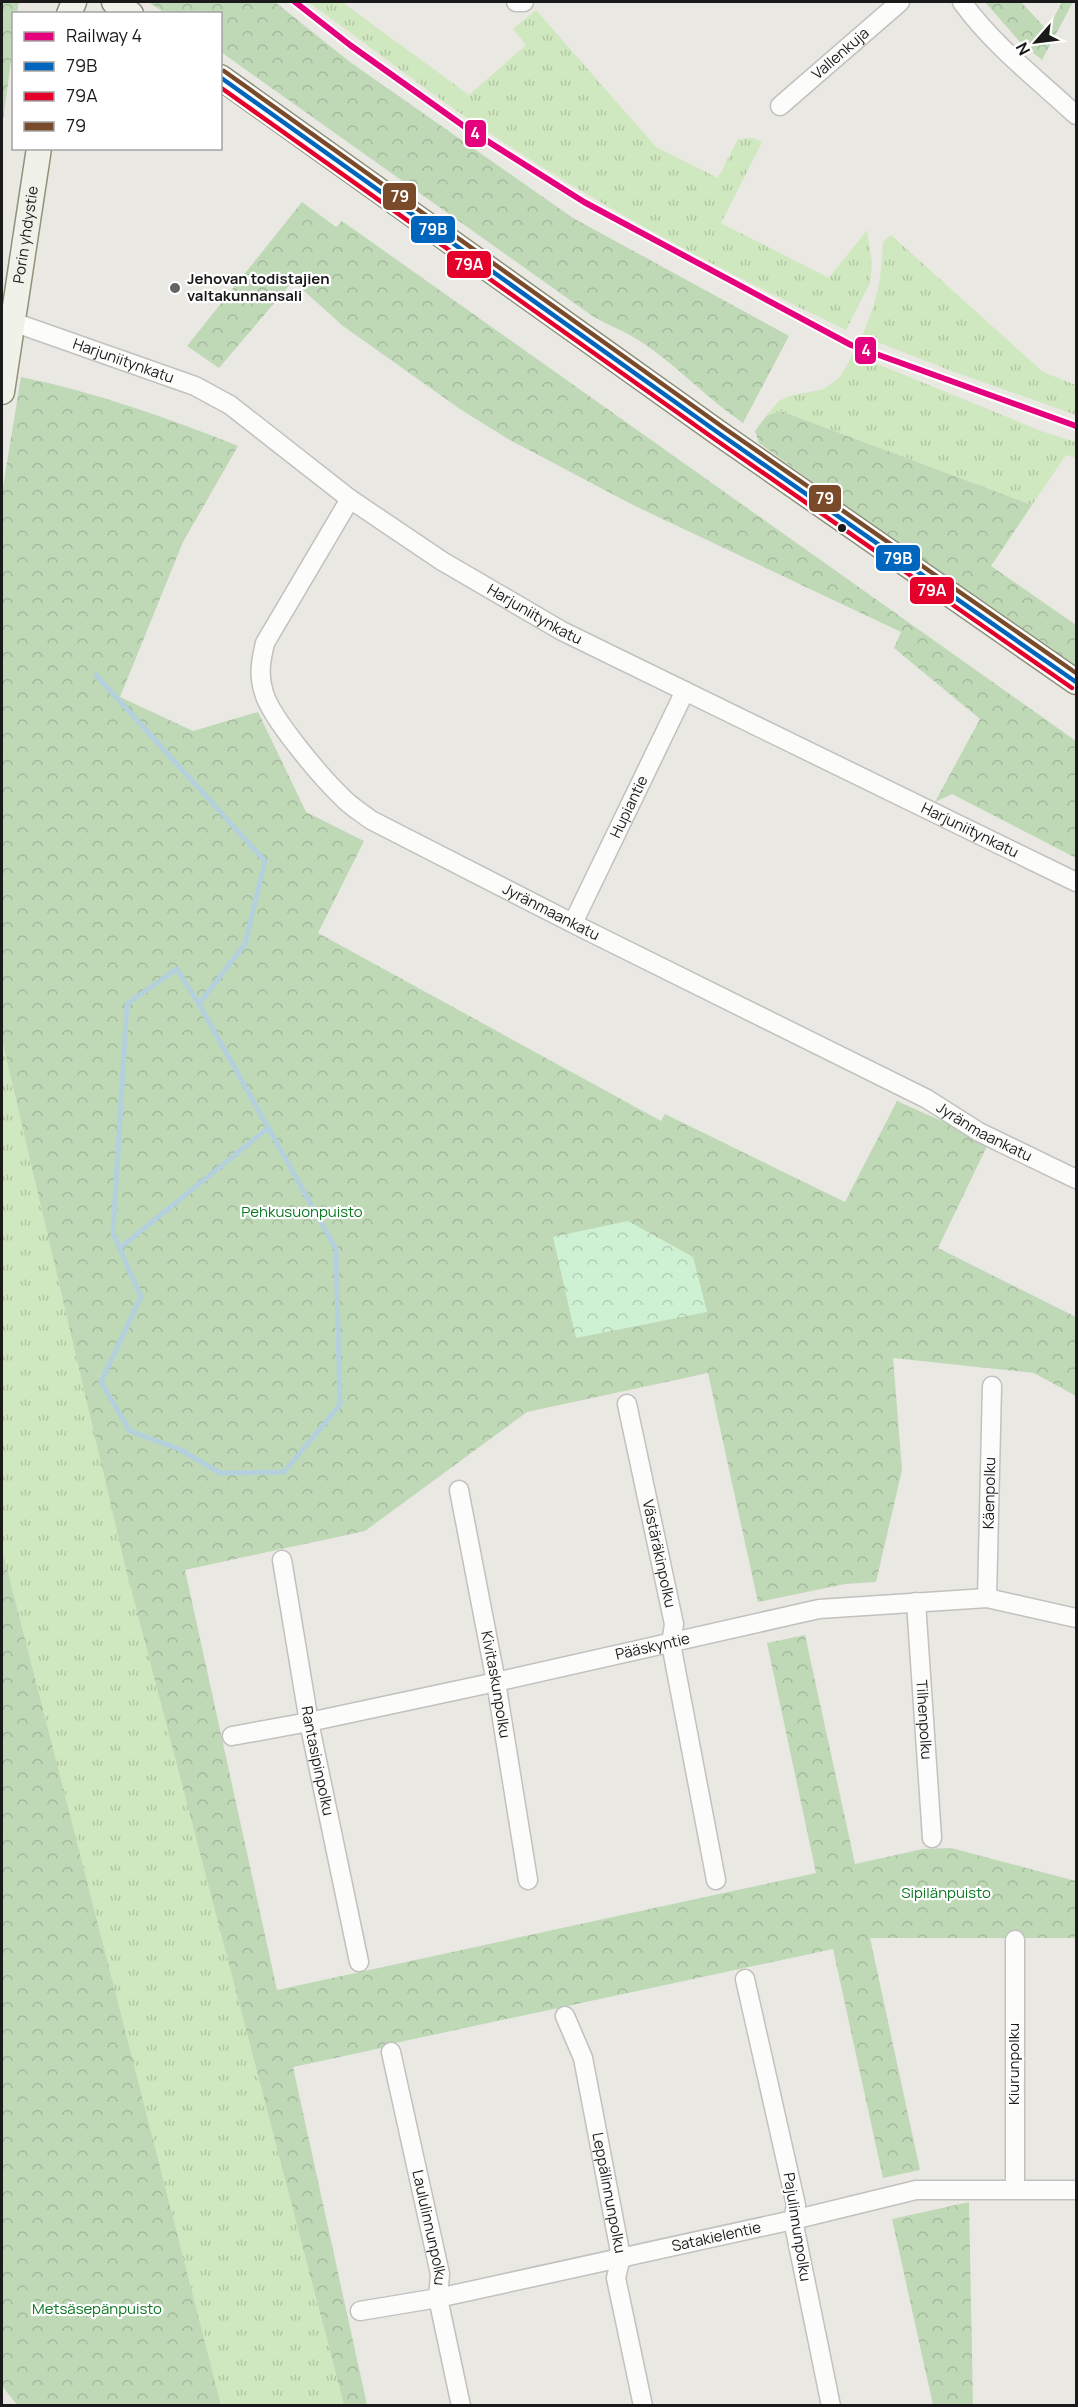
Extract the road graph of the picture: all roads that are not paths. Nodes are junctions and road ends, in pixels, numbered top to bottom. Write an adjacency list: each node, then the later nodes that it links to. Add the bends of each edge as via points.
1 (114, 2): 6 (main road)
2 (516, 2): 3 (street)
3 (524, 2)
4 (900, 2): 8 (street, Vallenkuja)
5 (962, 2): 9 (street, via 1012,58)
6 (128, 12)
7 (222, 78): 14 (main road, via 711,428)
8 (780, 105)
9 (1077, 115)
10 (39, 150): 11 (main road, Porin yhdystie)
11 (13, 322): 12 (main road, Porin yhdystie); 13 (street, Harjuniitynkatu, via 195,386 230,405)
12 (2, 392)
13 (350, 498): 15 (street, Harjuniitynkatu, via 442,561 562,631); 17 (street, Jyränmaankatu, via 265,643 259,668 264,694 317,770 343,799 371,820)
14 (1077, 682)
15 (685, 691): 16 (street, Harjuniitynkatu); 17 (street, Hupiantie)
16 (1077, 882)
17 (573, 923): 18 (street, Jyränmaankatu, via 927,1099 979,1132)
18 (1077, 1179)
19 (992, 1386): 23 (street, Käenpolku)
20 (627, 1404): 26 (street, Västäräkinpolku, via 674,1624)
21 (459, 1490): 27 (street, Kivitaskunpolku)
22 (282, 1560): 28 (street, Rantasipinpolku)
23 (987, 1598): 24 (street, Pääskyntie); 25 (street, Pääskyntie)
24 (916, 1602): 26 (street, Pääskyntie, via 819,1609); 30 (street, Tilhenpolku)
25 (1077, 1618)
26 (671, 1644): 27 (street, Pääskyntie); 32 (street, Västäräkinpolku)
27 (496, 1682): 28 (street, Pääskyntie); 31 (street, Kivitaskunpolku)
28 (309, 1722): 29 (street, Pääskyntie); 34 (street, Rantasipinpolku)
29 (232, 1736)
30 (932, 1838)
31 (528, 1880)
32 (716, 1880)
33 (1014, 1940): 38 (street, Kiurunpolku)
34 (359, 1962)
35 (745, 1979): 40 (street, Pajulinnunpolku, via 796,2205)
36 (565, 2016): 41 (street, Leppälinnunpolku, via 583,2058)
37 (391, 2052): 42 (street, Laululinnunpolku, via 440,2274)
38 (1015, 2189): 39 (street, Satakielentie); 40 (street, Satakielentie, via 916,2190)
39 (1077, 2190)
40 (793, 2220): 41 (street, Satakielentie); 46 (street, Pajulinnunpolku)
41 (621, 2257): 42 (street, Satakielentie); 45 (street, Leppälinnunpolku, via 616,2278)
42 (438, 2298): 43 (street, Satakielentie); 44 (street, Laululinnunpolku)
43 (360, 2311)
44 (461, 2406)
45 (643, 2406)
46 (831, 2406)

